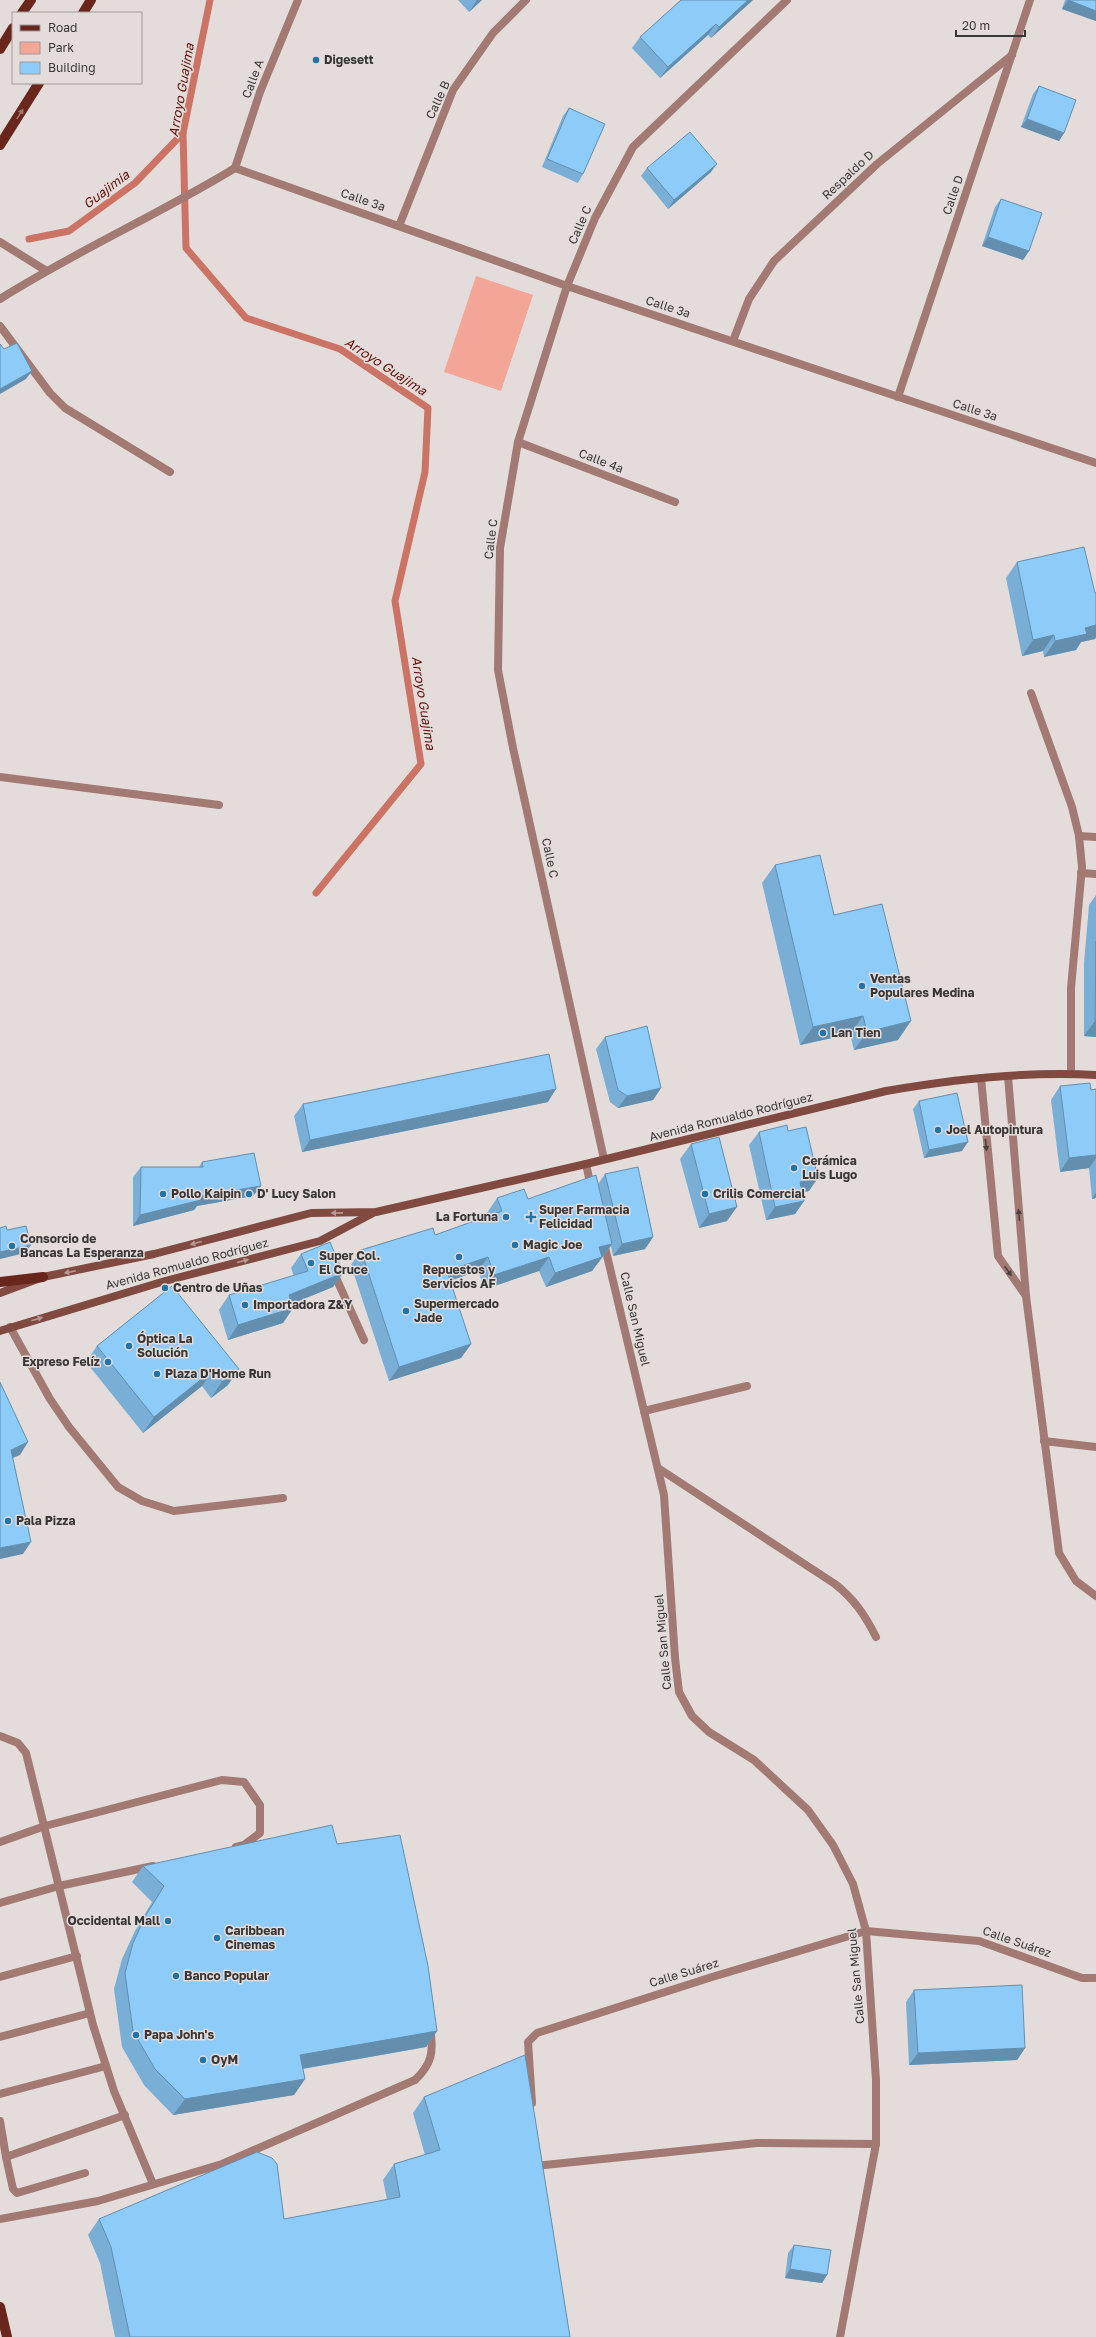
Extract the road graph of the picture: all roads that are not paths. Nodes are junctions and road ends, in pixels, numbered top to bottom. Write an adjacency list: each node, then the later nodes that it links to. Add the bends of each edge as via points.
1 (31, 0): 7 (main road)
2 (91, 0): 8 (main road)
3 (298, 0): 14 (street, Calle A, via 260,92)
4 (526, 0): 15 (street, Calle B, via 493,33 453,90)
5 (787, 0): 18 (street, Calle C, via 633,147 595,218)
6 (1030, 0): 11 (street, Calle D)
7 (23, 12)
8 (84, 12)
9 (12, 30): 10 (main road)
10 (0, 49)
11 (1013, 55): 21 (street, Respaldo D, via 877,164 774,261 749,299); 22 (street, Calle D)
12 (38, 84): 13 (main road, one-way to 12)
13 (0, 145)
14 (235, 168): 15 (street, Calle 3a); 17 (street, via 156,214)
15 (399, 226): 18 (street, Calle 3a)
16 (0, 242): 17 (street)
17 (45, 270): 19 (street)
18 (567, 286): 21 (street, Calle 3a); 23 (street, Calle C)
19 (0, 298)
20 (0, 326): 25 (street, via 50,393 65,408)
21 (732, 341): 22 (street, Calle 3a)
22 (898, 397): 24 (street, Calle 3a)
23 (518, 442): 26 (street, Calle 4a); 38 (street, Calle C, via 500,548 498,670)
24 (1096, 463)
25 (170, 472)
26 (675, 502)
27 (1031, 693): 30 (street, via 1072,807)
28 (0, 777): 29 (street)
29 (219, 805)
30 (1079, 836): 31 (street); 32 (street)
31 (1096, 837)
32 (1081, 873): 33 (street); 34 (street, via 1071,988)
33 (1096, 874)
34 (1072, 1073): 35 (main road, Avenida Romualdo Rodríguez); 36 (main road, Avenida Romualdo Rodríguez)
35 (1096, 1075)
36 (1008, 1076): 37 (main road, Avenida Romualdo Rodríguez); 47 (street, one-way to 36)
37 (981, 1078): 38 (main road, Avenida Romualdo Rodríguez, via 886,1091); 47 (street, one-way to 47, via 998,1256)
38 (604, 1159): 39 (main road, Avenida Romualdo Rodríguez)
39 (586, 1164): 40 (street); 41 (main road, Avenida Romualdo Rodríguez)
40 (593, 1195)
41 (376, 1212): 44 (main road, Avenida Romualdo Rodríguez, one-way to 44, via 311,1213 154,1254); 48 (main road, Avenida Romualdo Rodríguez, one-way to 41, via 165,1281 321,1244)
42 (602, 1233): 52 (street, Calle San Miguel)
43 (329, 1262): 50 (street)
44 (43, 1277): 45 (main road); 46 (main road, Avenida Romualdo Rodríguez)
45 (0, 1282)
46 (0, 1293)
47 (1026, 1296): 53 (street)
48 (10, 1327): 49 (main road, Avenida Romualdo Rodríguez); 56 (street, via 50,1399 69,1427 118,1487 142,1501 174,1511)
49 (0, 1331)
50 (364, 1340)
51 (747, 1386): 52 (street)
52 (644, 1411): 55 (street, Calle San Miguel)
53 (1044, 1441): 54 (street); 57 (street, via 1059,1553 1076,1581)
54 (1096, 1447)
55 (658, 1468): 58 (street, via 835,1584 863,1611); 66 (street, Calle San Miguel, via 664,1496 679,1692 692,1716 709,1732 754,1760 808,1810 833,1845 853,1884)
56 (282, 1498)
57 (1096, 1596)
58 (876, 1637)
59 (0, 1736): 60 (street, via 18,1743 26,1753)
60 (45, 1826): 61 (street); 62 (street, via 222,1780 244,1782 260,1805 260,1833 244,1845); 64 (street)
61 (0, 1842)
62 (229, 1849)
63 (159, 1864): 64 (street)
64 (59, 1886): 65 (street); 67 (street)
65 (0, 1903)
66 (866, 1931): 69 (street, Calle Suárez, via 979,1941 1082,1978); 75 (street, Calle Suárez, via 537,2033 528,2042); 78 (street, Calle San Miguel, via 876,2080)
67 (77, 1956): 68 (street); 70 (street)
68 (0, 1977)
69 (1096, 1978)
70 (90, 2013): 72 (street); 73 (street)
71 (428, 2015): 82 (street, via 432,2039 431,2054 426,2069 415,2080 222,2164)
72 (0, 2037)
73 (106, 2066): 74 (street); 76 (street)
74 (0, 2094)
75 (532, 2112)
76 (125, 2115): 79 (street); 82 (street)
77 (0, 2121): 79 (street)
78 (876, 2144): 80 (street, via 757,2143); 86 (street, Calle San Miguel)
79 (6, 2157): 81 (street, via 13,2189 17,2193)
80 (536, 2166)
81 (85, 2174)
82 (153, 2184): 83 (street, via 98,2201)
83 (0, 2219)
84 (0, 2307): 85 (main road)
85 (7, 2337)
86 (840, 2337)

